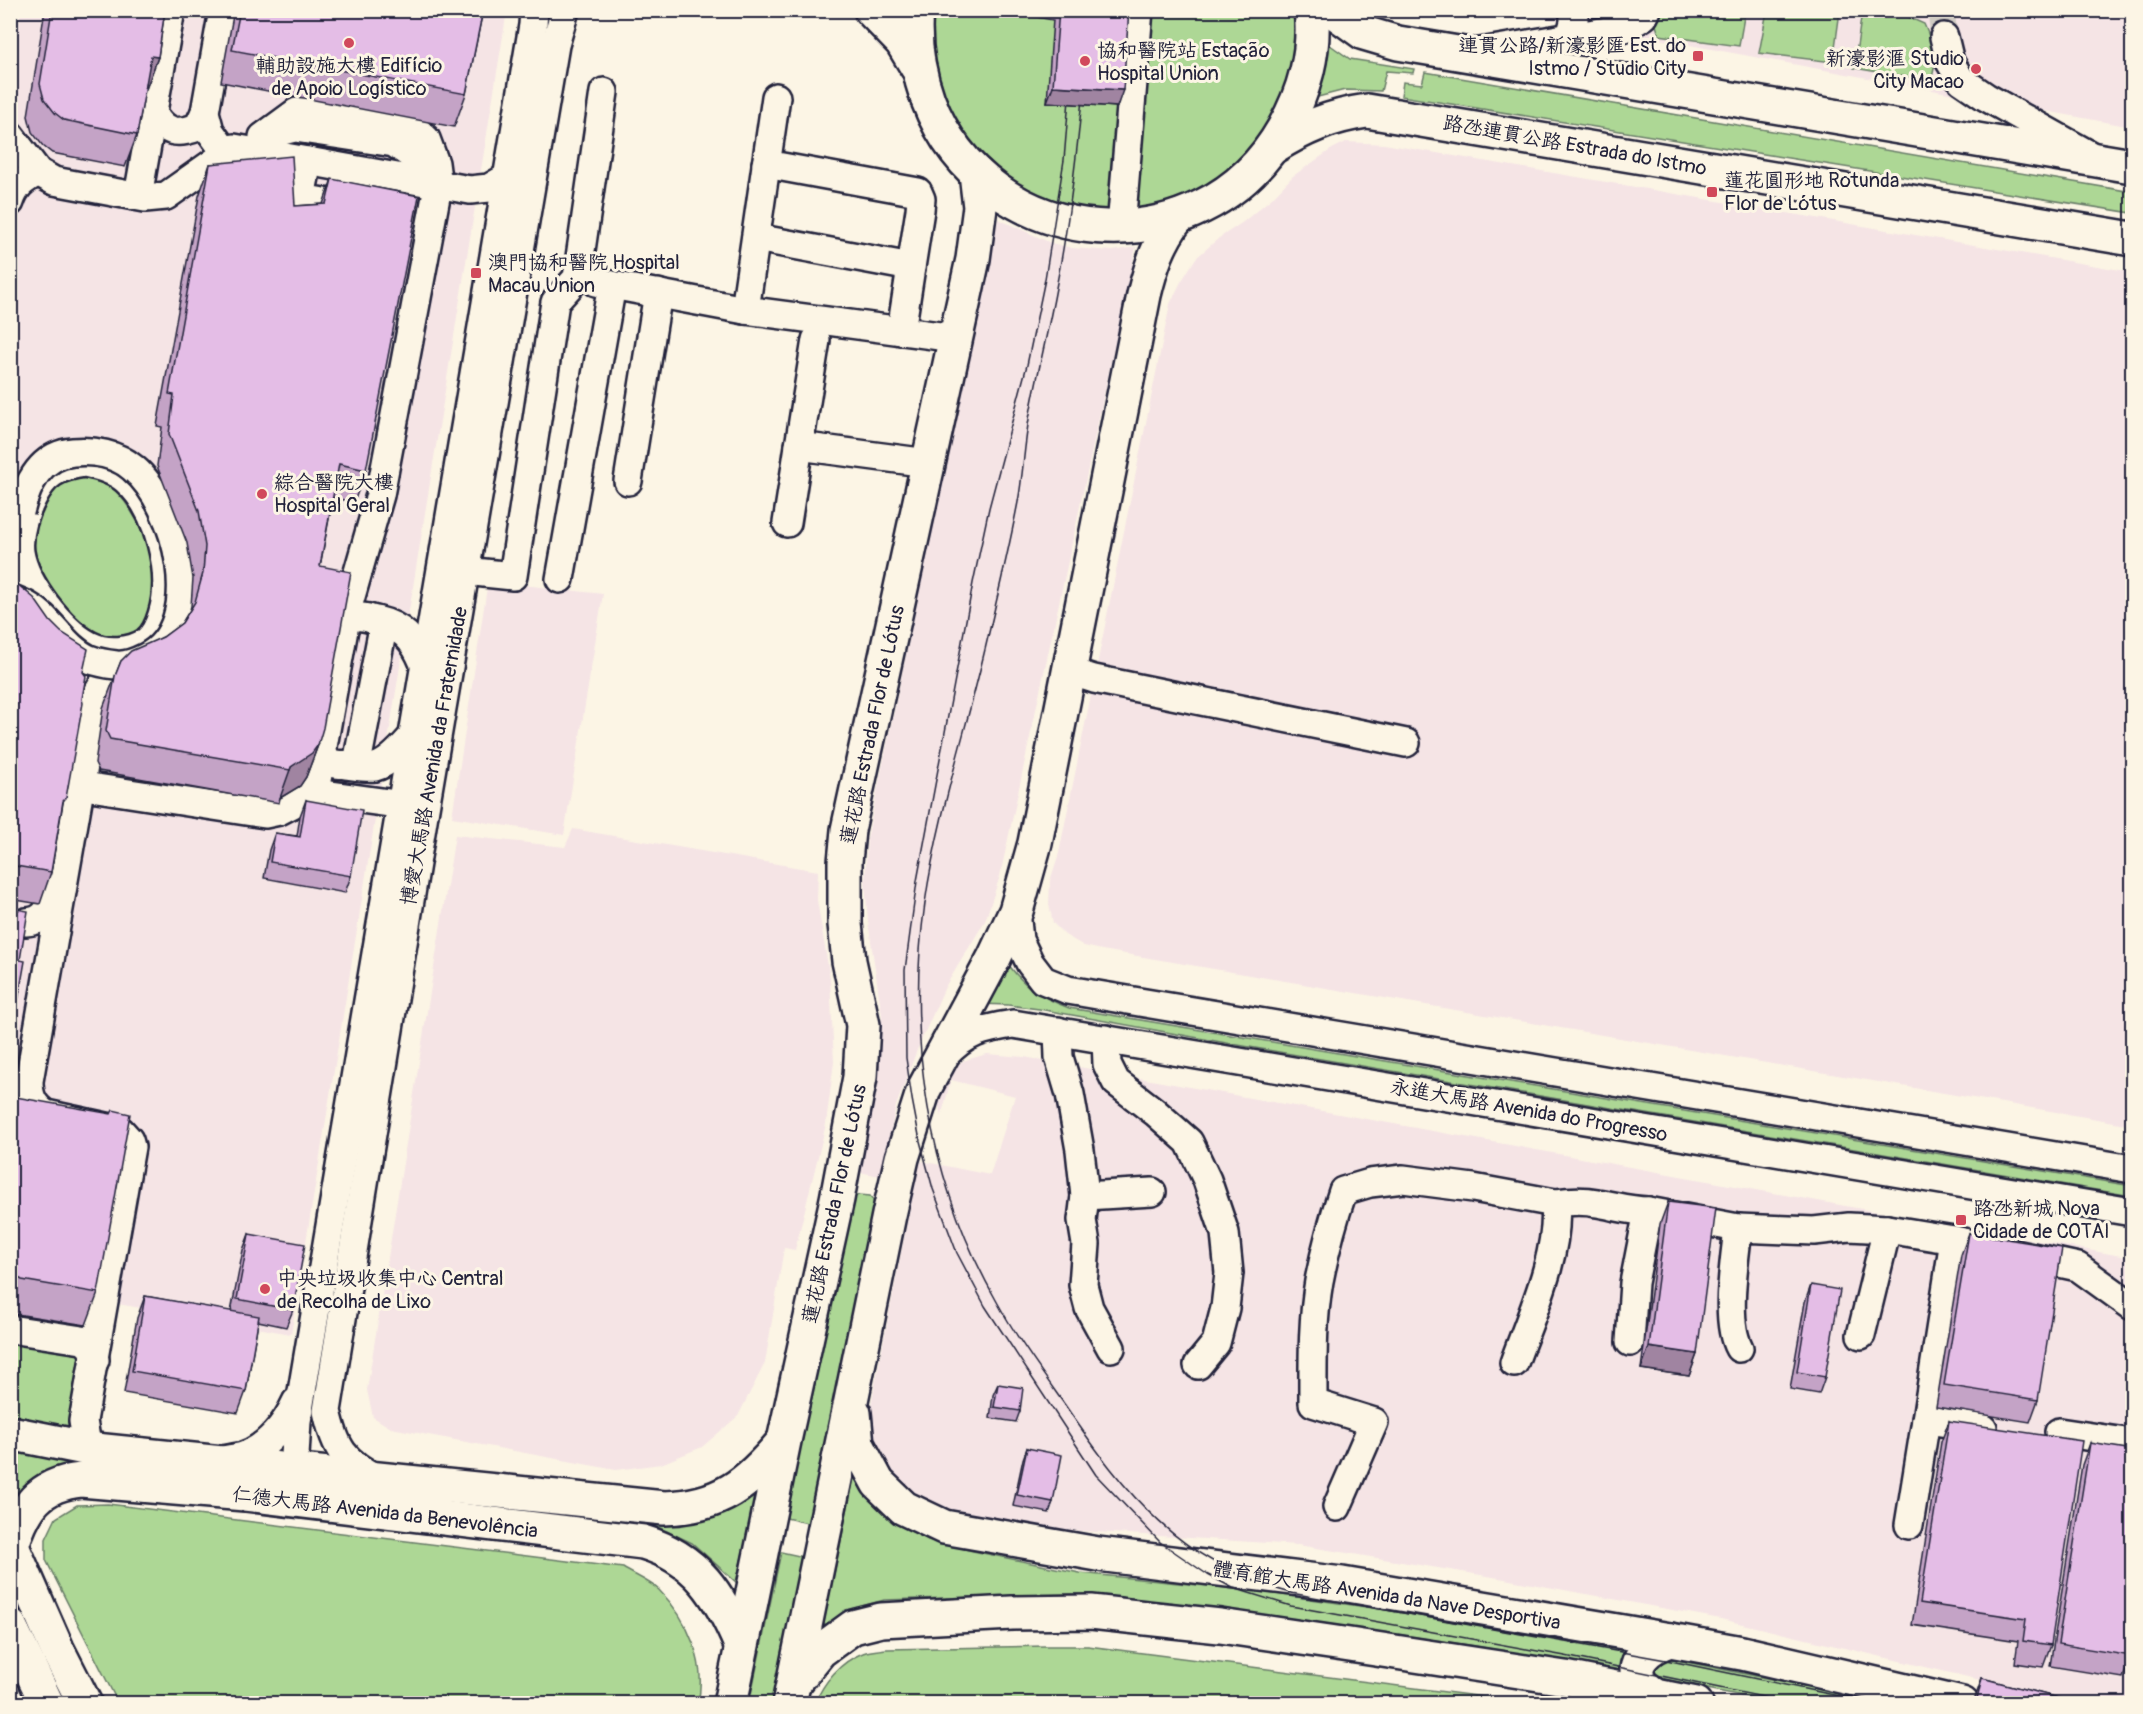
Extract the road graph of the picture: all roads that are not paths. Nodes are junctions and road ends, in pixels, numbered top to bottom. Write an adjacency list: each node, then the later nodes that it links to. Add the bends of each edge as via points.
1 (171, 10): 19 (street)
2 (223, 10): 18 (street)
3 (534, 10): 29 (street, 博愛大馬路 Avenida da Fraternidade)
4 (565, 10): 51 (street, 博愛大馬路 Avenida da Fraternidade, via 553,57)
5 (871, 10): 15 (main road, via 902,42)
6 (916, 10): 15 (main road)
7 (1139, 10): 35 (street)
8 (1311, 10): 21 (main road, via 1310,61 1297,106)
9 (1332, 10): 14 (main road, via 1364,33 1398,43)
10 (1574, 10): 12 (street)
11 (1647, 10): 12 (street, via 1625,28)
12 (1570, 37): 14 (street)
13 (1944, 37): 23 (street, via 1950,62 1961,80)
14 (1467, 54): 23 (main road)
15 (918, 69): 28 (main road, via 934,116)
16 (604, 92): 39 (street)
17 (776, 97): 25 (street)
18 (205, 112): 19 (street, via 198,127 183,132 167,130); 22 (street, via 210,131)
19 (153, 113): 31 (street)
20 (10, 135): 27 (street)
21 (1273, 147): 34 (main road, via 1230,189); 37 (main road, 路氹連貫公路 Estrada do Istmo, via 1323,120 1367,111)
22 (230, 150): 24 (street); 30 (street, via 295,128 394,143 413,156); 31 (street, via 166,196)
23 (2098, 160): 26 (main road)
24 (308, 161): 30 (street); 33 (street, via 301,198)
25 (766, 164): 36 (street); 38 (street, via 918,192 920,210)
26 (2133, 166)
27 (38, 172): 31 (street, via 54,181); 32 (street, via 24,179)
28 (976, 173): 35 (main road, via 1037,213 1071,224); 44 (main road, 蓮花路 Estrada Flor de Lótus, via 980,191 978,231)
29 (506, 178): 30 (street, via 489,188); 60 (street, 博愛大馬路 Avenida da Fraternidade)
30 (438, 186): 33 (street)
31 (138, 196)
32 (10, 202)
33 (408, 217): 56 (street, via 380,495)
34 (1178, 217): 35 (main road); 61 (main road, via 1158,247 1144,295)
35 (1121, 227)
36 (756, 238): 38 (street); 42 (street)
37 (2133, 239)
38 (911, 267): 43 (street)
39 (577, 278): 40 (street); 51 (street, via 555,302 513,576)
40 (612, 285): 41 (street); 52 (street)
41 (658, 293): 42 (street); 48 (street)
42 (745, 310): 43 (street)
43 (901, 331): 44 (street)
44 (955, 338): 47 (main road, 蓮花路 Estrada Flor de Lótus)
45 (816, 340): 46 (street)
46 (800, 446): 47 (street); 50 (street)
47 (928, 463): 80 (main road, 蓮花路 Estrada Flor de Lótus, via 848,830 845,933 863,1025 860,1077)
48 (628, 481)
49 (16, 522): 55 (street, via 27,576); 58 (street, via 37,488 66,466 84,463 113,471 137,492 161,540 166,564 167,591 158,626 150,639 121,650 90,646); 59 (street, bridge, via 38,469 69,452 104,453 119,459 133,467 148,484 171,528 182,588 173,629 162,646)
50 (787, 523)
51 (465, 571): 60 (street, 博愛大馬路 Avenida da Fraternidade)
52 (560, 579)
53 (10, 587): 55 (street)
54 (10, 598): 59 (street, bridge, via 33,609 89,659 115,665)
55 (50, 608): 58 (street)
56 (347, 614): 57 (street); 64 (street)
57 (376, 620): 60 (street, via 400,628); 65 (street, via 382,633 360,753 356,761)
58 (78, 637): 66 (street, via 89,671)
59 (133, 664): 66 (street, via 105,680 96,697)
60 (437, 666): 62 (street, 博愛大馬路 Avenida da Fraternidade); 68 (street, 博愛大馬路 Avenida da Fraternidade)
61 (1069, 671): 63 (street); 69 (main road, via 1035,843)
62 (412, 737): 65 (street, via 398,752 374,767); 68 (street, 博愛大馬路 Avenida da Fraternidade)
63 (1406, 743)
64 (323, 748): 65 (street, via 326,761); 67 (street)
65 (346, 765)
66 (76, 785): 67 (street, via 137,789 257,806 273,813); 70 (street, via 50,907 33,922); 71 (street)
67 (314, 791): 68 (street)
68 (413, 807): 97 (street, 博愛大馬路 Avenida da Fraternidade); 107 (street, 博愛大馬路 Avenida da Fraternidade, via 327,1411 333,1436 344,1456 361,1471)
69 (1016, 911): 74 (main road); 77 (street, 永進大馬路 Avenida do Progresso, via 1019,940 1030,963 1043,980 1068,990)
70 (18, 921): 71 (street, via 39,926)
71 (54, 944): 75 (street)
72 (1058, 1031): 73 (street, 永進大馬路 Avenida do Progresso); 74 (street, 永進大馬路 Avenida do Progresso, via 1013,1024 984,1028 958,1042); 79 (street, via 1059,1057 1070,1094)
73 (1106, 1039): 83 (street, 永進大馬路 Avenida do Progresso); 96 (street, via 1107,1065 1116,1082 1189,1142 1207,1180 1224,1233 1228,1273 1224,1308 1216,1343)
74 (938, 1063): 84 (main road, via 921,1101)
75 (31, 1067): 76 (street, via 20,1096); 94 (street, via 29,1090 38,1109 62,1119 120,1130 131,1148)
76 (10, 1108)
77 (2126, 1164)
78 (1152, 1192): 79 (street)
79 (1085, 1196): 92 (street, via 1083,1286 1089,1308)
80 (837, 1199): 84 (main road, via 851,1188 870,1187 884,1199); 103 (main road, 蓮花路 Estrada Flor de Lótus)
81 (1555, 1203): 82 (street, via 1575,1201); 95 (street, via 1553,1249); 109 (street, via 1402,1179 1343,1191 1318,1283 1313,1403 1374,1422)
82 (1648, 1211): 85 (street); 91 (street, via 1634,1283)
83 (2133, 1212)
84 (889, 1215): 98 (main road)
85 (1738, 1228): 86 (street); 93 (street, via 1732,1327)
86 (1887, 1229): 87 (street); 90 (street)
87 (1954, 1240): 88 (street, via 2078,1267); 99 (street)
88 (2133, 1305)
89 (10, 1329): 94 (street, via 76,1339 89,1344)
90 (1862, 1335)
91 (1630, 1342)
92 (1111, 1348)
93 (1739, 1348)
94 (95, 1360): 105 (street, via 83,1421 86,1439)
95 (1514, 1363)
96 (1198, 1365)
97 (302, 1387): 106 (street, 博愛大馬路 Avenida da Fraternidade, via 290,1415 271,1439 244,1456); 108 (street, 博愛大馬路 Avenida da Fraternidade)
98 (853, 1396): 113 (main road, 體育館大馬路 Avenida da Nave Desportiva, via 857,1444 878,1483 904,1508 944,1527 1098,1554 1342,1584); 116 (main road)
99 (1926, 1420): 100 (street); 110 (street)
100 (2013, 1431)
101 (2059, 1432): 104 (street)
102 (10, 1433): 105 (main road, 仁德大馬路 Avenida da Benevolência)
103 (784, 1441): 107 (main road, 仁德大馬路 Avenida da Benevolência, via 762,1468 721,1497 688,1507 664,1508); 114 (main road, 蓮花路 Estrada Flor de Lótus)
104 (2133, 1443)
105 (95, 1450): 106 (main road, 仁德大馬路 Avenida da Benevolência)
106 (215, 1462): 108 (main road, 仁德大馬路 Avenida da Benevolência)
107 (382, 1480): 108 (main road, 仁德大馬路 Avenida da Benevolência)
108 (293, 1486): 111 (main road, 仁德大馬路 Avenida da Benevolência, via 244,1494 81,1480 64,1482 49,1488 27,1510); 114 (main road, 仁德大馬路 Avenida da Benevolência, via 661,1547 699,1573 723,1607)
109 (1337, 1508)
110 (1909, 1525)
111 (11, 1544): 119 (main road)
112 (10, 1626): 118 (main road)
113 (1670, 1640): 115 (main road, 體育館大馬路 Avenida da Nave Desportiva, via 1742,1653); 117 (main road, via 1654,1645 1642,1655 1638,1669 1642,1684)
114 (741, 1645): 120 (main road, 蓮花路 Estrada Flor de Lótus)
115 (1880, 1693): 122 (main road, 體育館大馬路 Avenida da Nave Desportiva)
116 (791, 1694): 117 (main road, via 820,1651 853,1627 880,1620 1091,1612 1344,1644)
117 (1653, 1694): 121 (main road)
118 (47, 1704)
119 (85, 1704)
120 (730, 1704)
121 (1696, 1704)
122 (1962, 1704)

